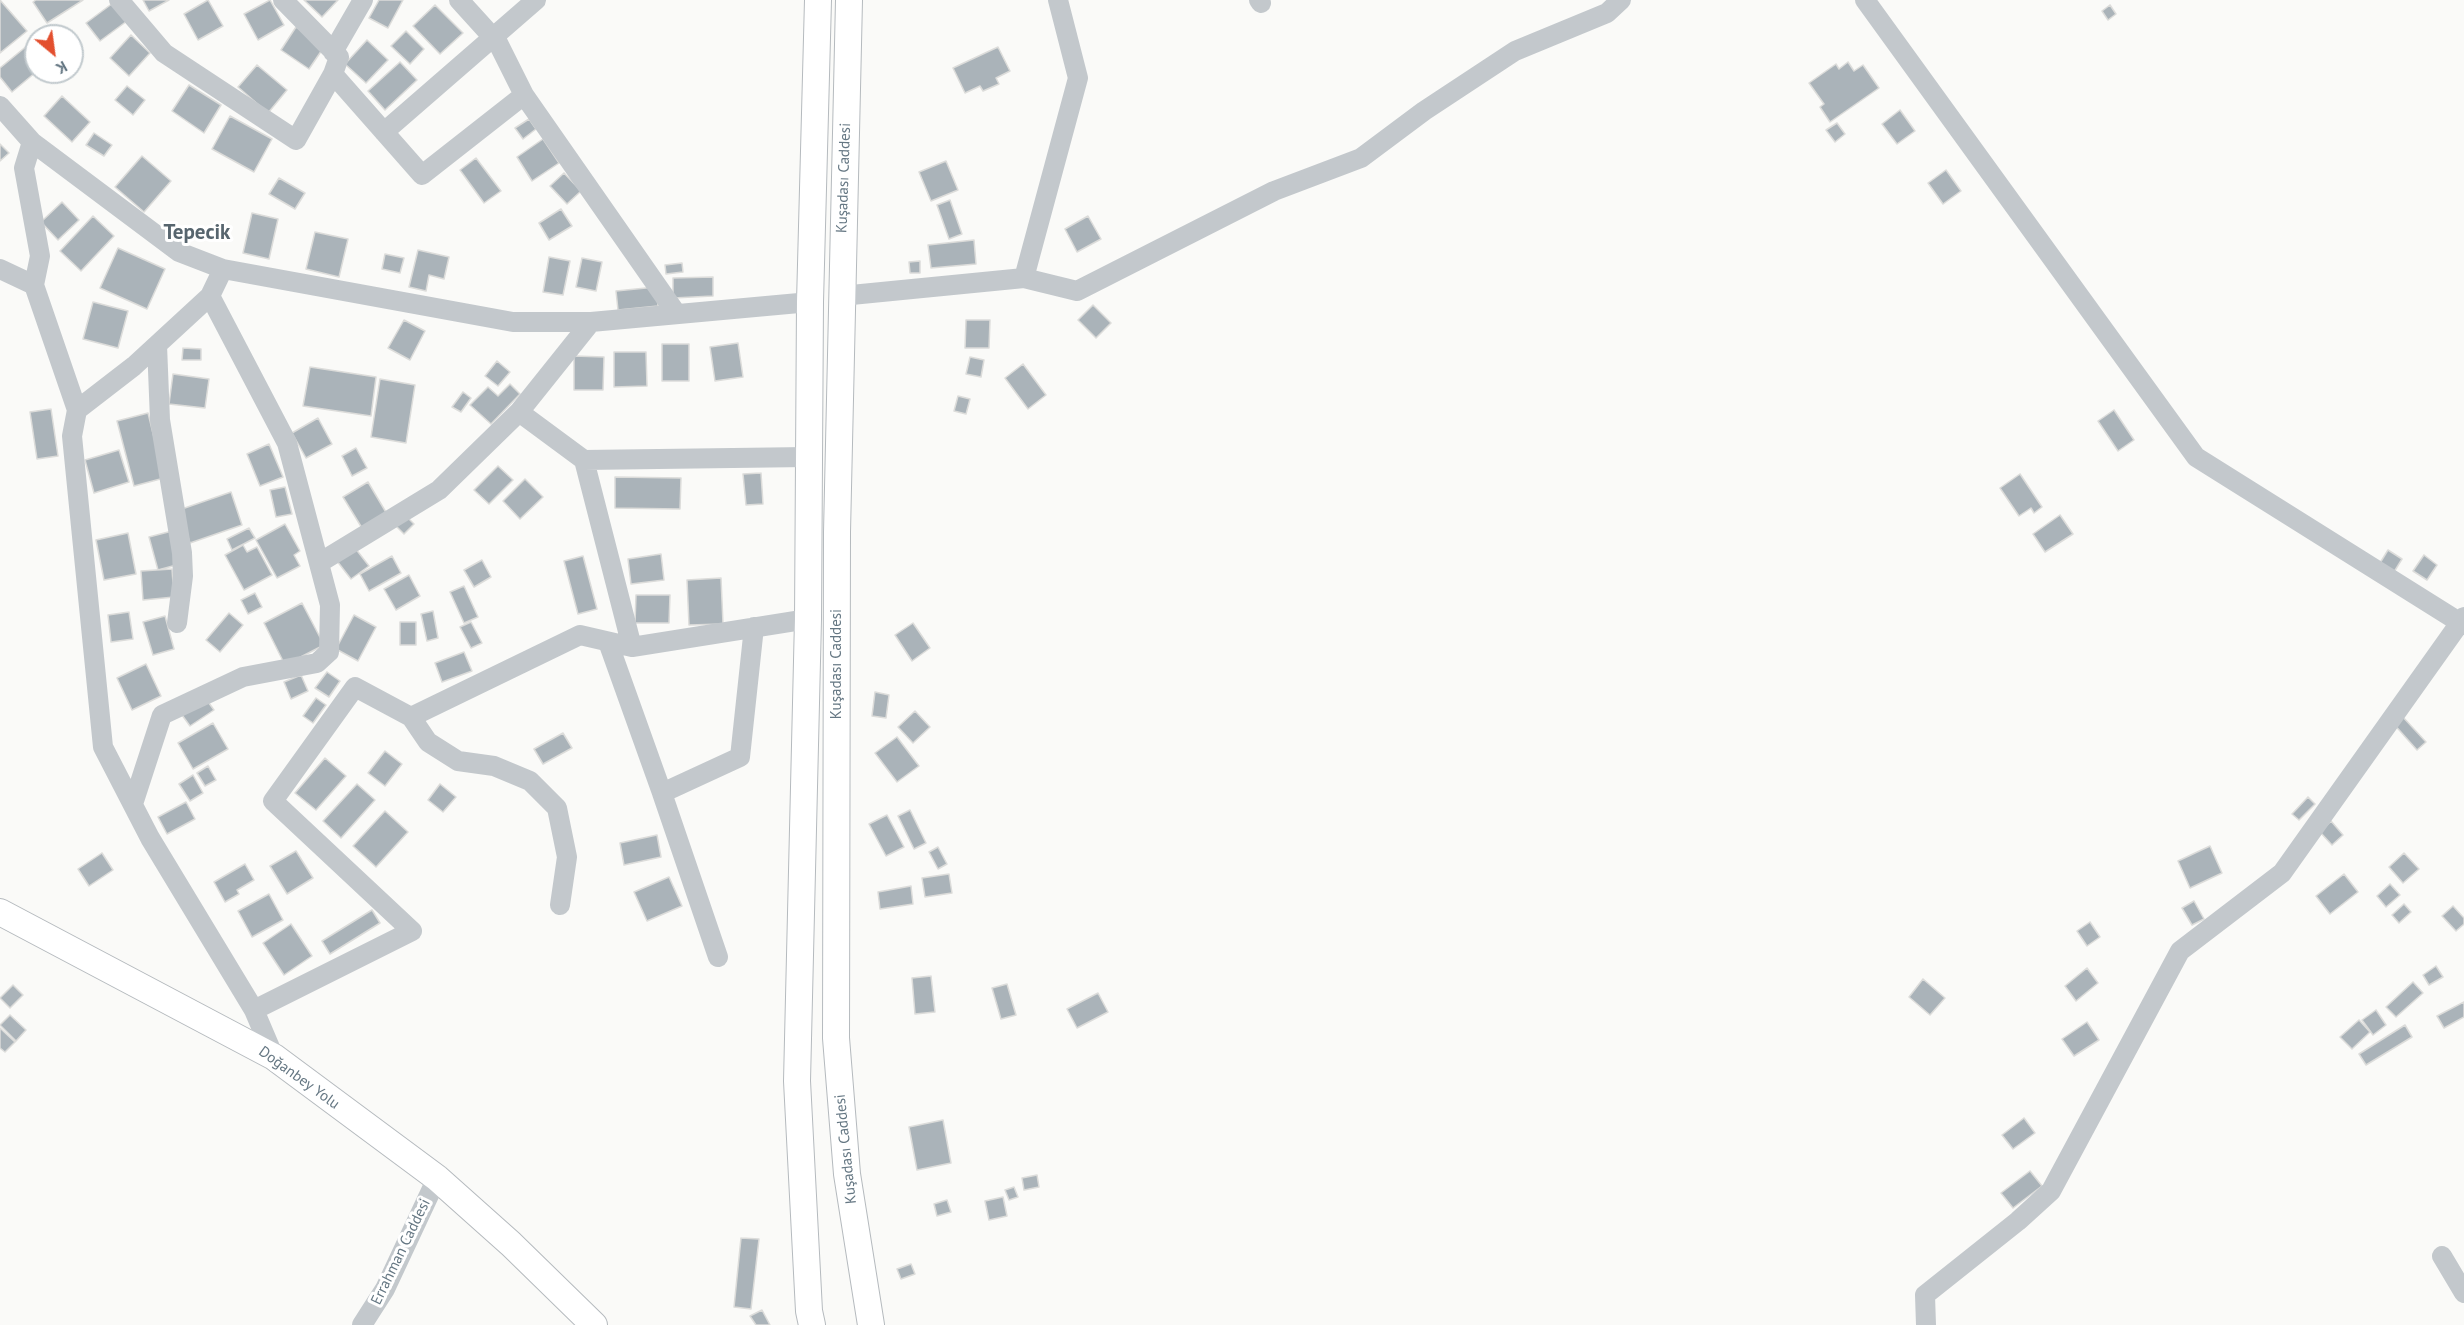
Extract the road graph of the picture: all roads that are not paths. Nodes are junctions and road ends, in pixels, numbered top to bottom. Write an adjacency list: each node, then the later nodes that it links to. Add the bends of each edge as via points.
1 (119, 0): 13 (street, via 164,53 296,140)
2 (283, 0): 12 (street)
3 (363, 0): 12 (street)
4 (459, 0): 11 (street)
5 (536, 0): 11 (street)
6 (818, 0): 24 (main road, Kuşadası Caddesi)
7 (849, 0): 23 (main road, Kuşadası Caddesi)
8 (1058, 0): 20 (street, via 1078,78)
9 (1621, 0): 20 (street, via 1606,13 1515,51 1361,158 1274,191 1077,291)
10 (1865, 0): 34 (street, via 2196,457)
11 (494, 39): 14 (street); 16 (street)
12 (333, 52): 13 (street, via 339,57)
13 (333, 75): 16 (street)
14 (524, 94): 16 (street, via 422,174); 25 (street)
15 (0, 106): 17 (street)
16 (384, 132)
17 (32, 142): 19 (street, via 179,252); 21 (street, via 24,168 40,256)
18 (0, 268): 21 (street)
19 (223, 269): 22 (street); 26 (street, via 513,322)
20 (1024, 278): 23 (street)
21 (34, 285): 28 (street)
22 (210, 296): 27 (street); 32 (street, via 287,443)
23 (841, 296): 55 (main road, Kuşadası Caddesi, via 836,1038 847,1174)
24 (810, 302): 25 (street); 30 (main road, Kuşadası Caddesi)
25 (676, 313): 26 (street)
26 (591, 322): 29 (street)
27 (157, 345): 28 (street); 35 (street, via 160,420 182,553)
28 (77, 410): 41 (street, via 72,436 103,747)
29 (519, 412): 31 (street); 32 (street, via 438,490)
30 (807, 457): 31 (street); 33 (main road, Kuşadası Caddesi)
31 (584, 460): 38 (street)
32 (319, 563): 41 (street, via 330,605 329,652 317,663 243,677 162,715)
33 (808, 619): 36 (street); 51 (main road, Kuşadası Caddesi, via 797,1081)
34 (2463, 621): 56 (street, via 2282,873 2180,951 2051,1191 1925,1295)
35 (177, 623)
36 (754, 627): 38 (street); 40 (street, via 740,757)
37 (608, 642): 38 (street); 39 (street, via 580,635); 40 (street)
38 (632, 647)
39 (411, 717): 42 (street, via 428,742 458,761 494,766 530,781 557,808 567,857); 45 (street, via 355,687 273,801 412,931)
40 (662, 793): 44 (street)
41 (133, 804): 45 (street)
42 (560, 905)
43 (0, 912): 46 (main road, Doğanbey Yolu)
44 (718, 957)
45 (255, 1010): 46 (street)
46 (274, 1057): 47 (main road, Doğanbey Yolu)
47 (437, 1178): 48 (main road, Doğanbey Yolu); 52 (street, Errahman Caddesi, via 385,1289)
48 (511, 1244): 53 (main road); 54 (main road)
49 (2442, 1256): 50 (street)
50 (2464, 1293)
51 (808, 1320)
52 (362, 1325)
53 (594, 1325)
54 (615, 1325)
55 (870, 1325)
56 (1926, 1325)

